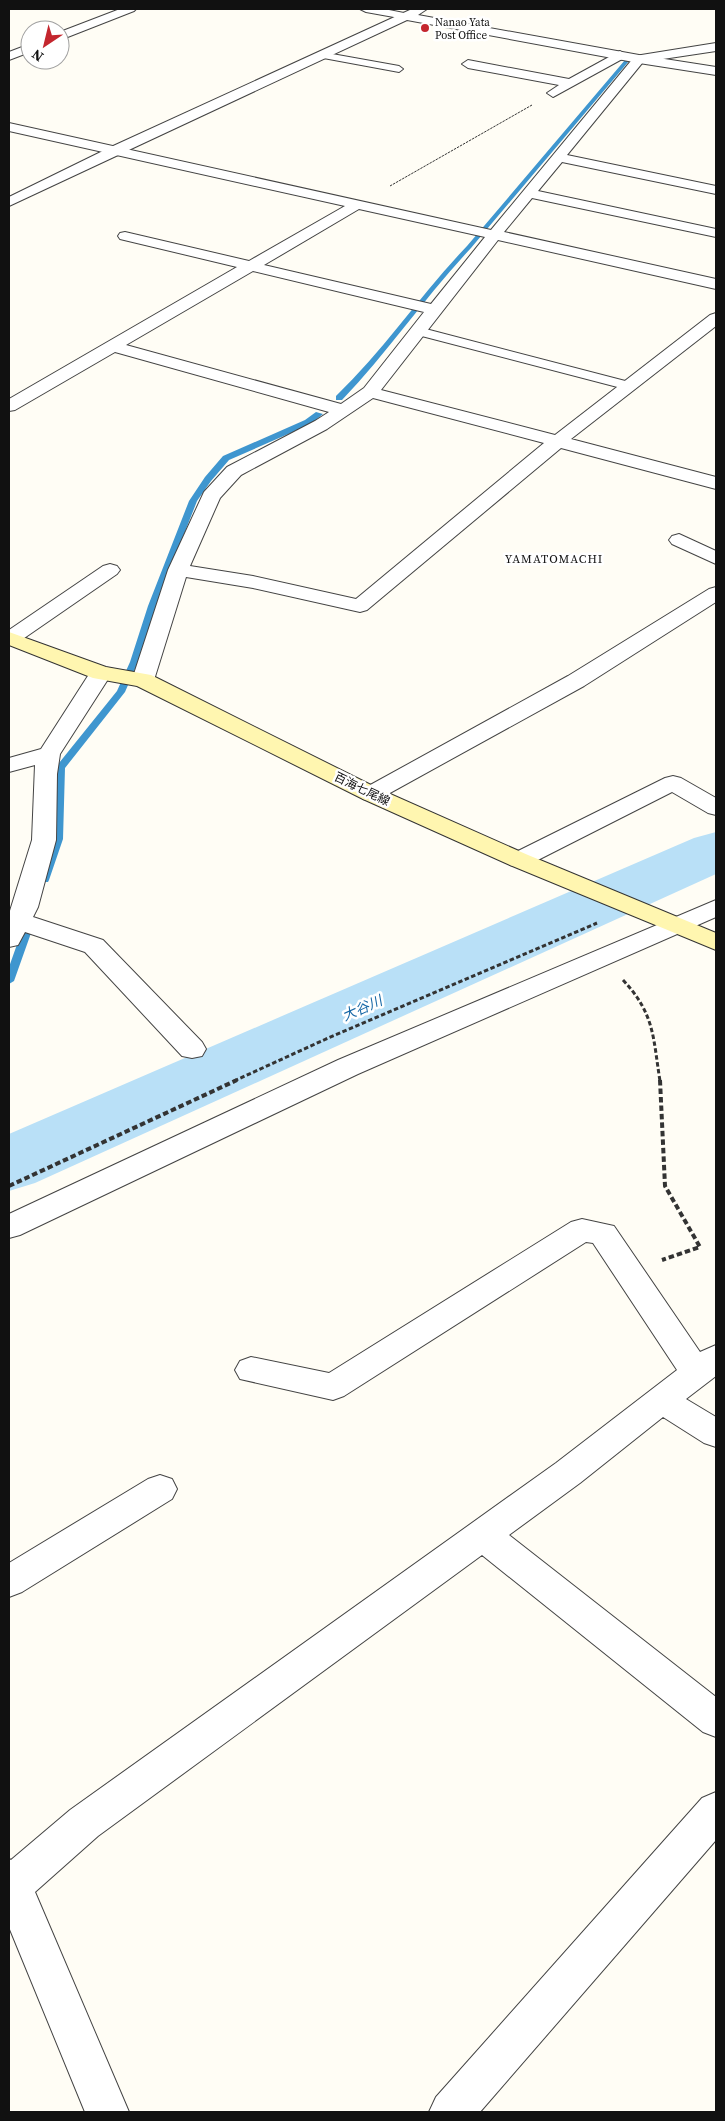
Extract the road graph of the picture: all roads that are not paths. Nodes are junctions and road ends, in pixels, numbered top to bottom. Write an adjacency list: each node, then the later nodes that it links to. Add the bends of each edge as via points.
1 (130, 9): 5 (street)
2 (366, 9): 4 (street)
3 (421, 9): 4 (street)
4 (406, 16): 7 (street); 8 (street)
5 (70, 32)
6 (716, 47): 9 (street)
7 (321, 55): 11 (lane); 16 (street)
8 (620, 55): 9 (street); 13 (street)
9 (639, 59): 12 (street); 17 (street)
10 (468, 64): 13 (street)
11 (399, 69)
12 (716, 71)
13 (570, 83): 14 (street)
14 (548, 96)
15 (9, 127): 16 (street)
16 (116, 150): 20 (street); 21 (street)
17 (558, 157): 18 (street); 19 (street)
18 (716, 190)
19 (529, 193): 22 (street); 23 (street)
20 (9, 202)
21 (358, 204): 22 (street); 25 (street)
22 (486, 233): 26 (street); 27 (street)
23 (716, 233)
24 (125, 236): 25 (street)
25 (250, 266): 27 (street); 30 (street)
26 (716, 284)
27 (434, 310): 29 (street)
28 (716, 318): 31 (street)
29 (418, 330): 31 (lane); 32 (street)
30 (112, 346): 33 (street); 34 (street)
31 (629, 386): 35 (street)
32 (370, 392): 34 (street); 35 (street)
33 (9, 406)
34 (343, 410): 40 (street, via 234,471 211,496)
35 (557, 442): 36 (street); 40 (street, via 360,606 253,582)
36 (716, 483)
37 (679, 540): 38 (street)
38 (716, 558)
39 (110, 570): 42 (street)
40 (178, 570): 43 (street)
41 (716, 593): 46 (street, via 576,681)
42 (10, 639): 43 (main road, 百海七尾線)
43 (124, 677): 44 (street); 46 (main road, 百海七尾線)
44 (49, 754): 45 (street); 51 (street, via 45,774 44,840 25,907)
45 (9, 766)
46 (371, 794): 48 (main road, 百海七尾線)
47 (716, 808): 48 (street, via 673,783)
48 (519, 860): 50 (main road, 百海七尾線)
49 (716, 908): 50 (street)
50 (676, 925): 52 (main road, 百海七尾線); 54 (street, via 348,1067)
51 (13, 930): 53 (street, via 94,946)
52 (716, 942)
53 (192, 1050)
54 (9, 1227)
55 (707, 1366): 56 (street, via 628,1271 603,1234 582,1230 332,1387); 57 (street)
56 (251, 1370)
57 (660, 1400): 58 (street); 60 (street)
58 (716, 1433)
59 (160, 1489): 61 (street)
60 (483, 1535): 62 (street); 64 (street, via 84,1823)
61 (9, 1581)
62 (716, 1720)
63 (716, 1811): 66 (street)
64 (10, 1883): 65 (street)
65 (107, 2112)
66 (451, 2112)

